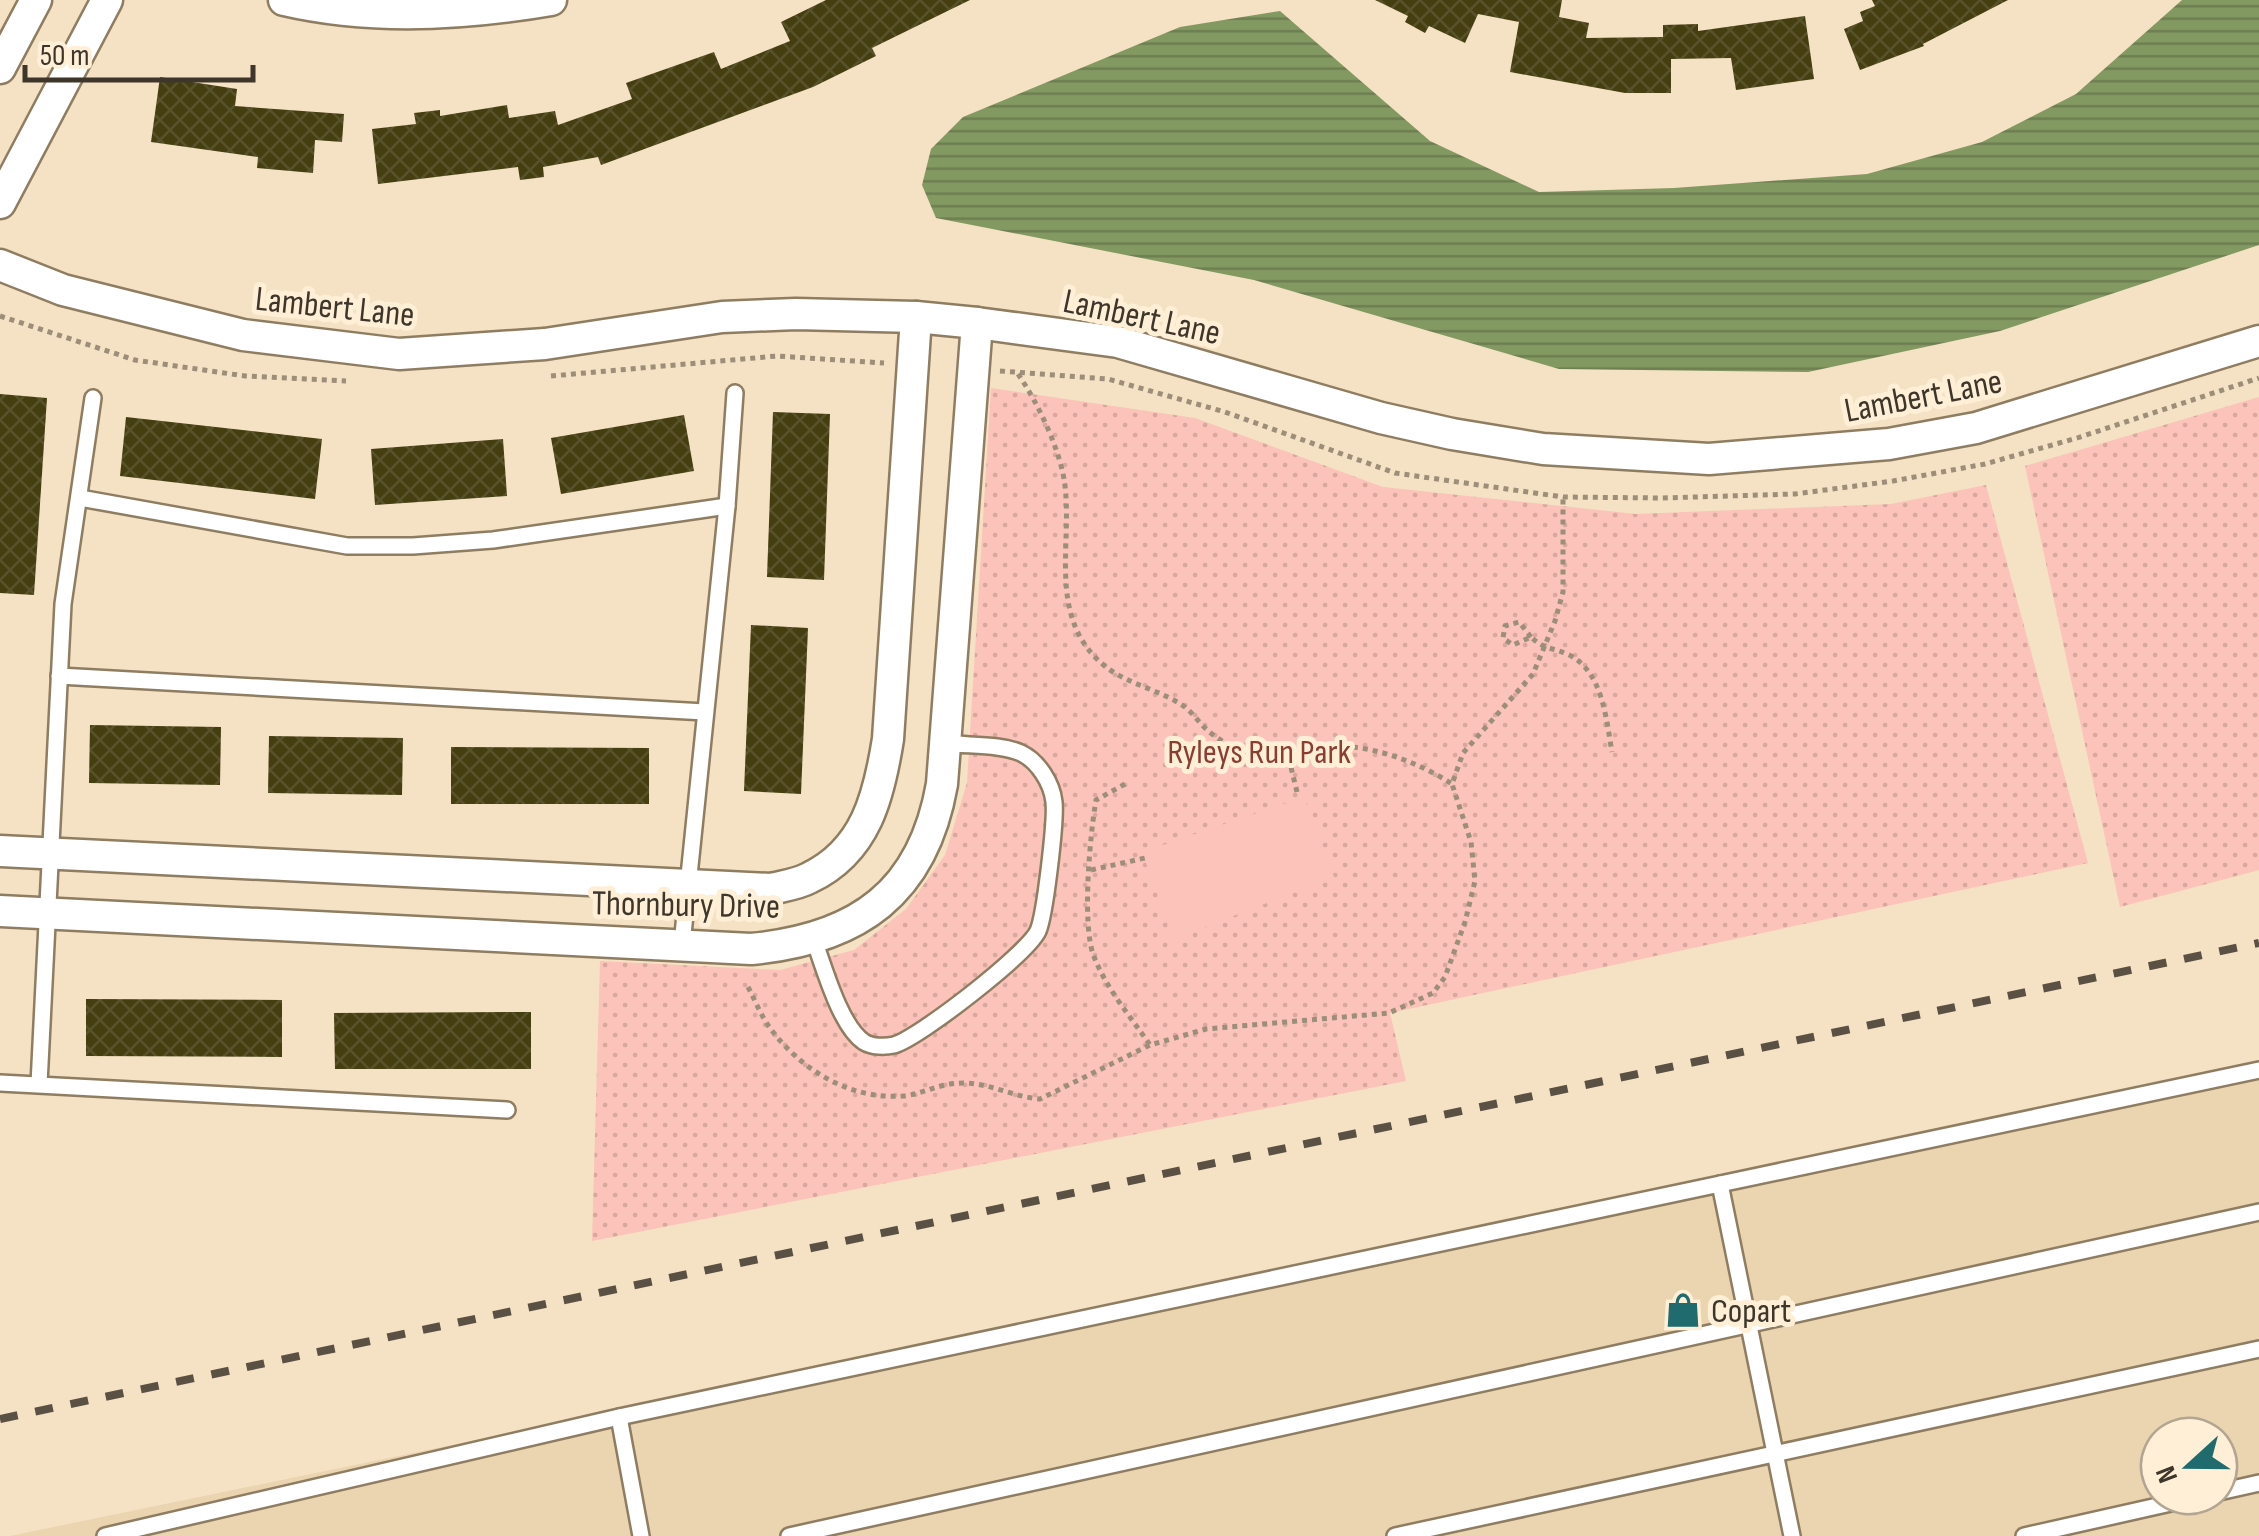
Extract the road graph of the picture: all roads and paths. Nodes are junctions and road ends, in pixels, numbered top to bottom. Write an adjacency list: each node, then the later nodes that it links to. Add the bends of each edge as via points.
1 (36, 0): 5 (street)
2 (107, 0): 6 (street)
3 (284, 0): 4 (street, via 433,13)
4 (550, 0)
5 (0, 68)
6 (0, 203)
7 (0, 264): 9 (street, Lambert Lane, via 63,290 242,336 399,354 545,344 722,317)
8 (0, 316): 17 (path, via 135,360 245,376)
9 (916, 317): 10 (street, Lambert Lane); 12 (street, Thornbury Drive)
10 (977, 324): 11 (street, Lambert Lane, via 1118,342 1452,434 1543,449 1710,459 1889,444 1976,428); 13 (street, Thornbury Drive)
11 (2259, 341)
12 (913, 365): 15 (path, via 777,356); 37 (street, Thornbury Drive, via 880,792 862,830 837,860 808,880 771,889)
13 (973, 369): 14 (path); 27 (street, Thornbury Drive)
14 (1017, 372): 21 (path, via 1108,379 1225,412 1395,473); 29 (path, via 1056,445 1064,483 1065,598 1077,631 1098,660 1186,708 1239,752)
15 (536, 377)
16 (2259, 378): 21 (path, via 2058,444 1893,481 1796,494)
17 (362, 382)
18 (736, 393): 22 (lane)
19 (93, 398): 20 (lane)
20 (80, 498): 22 (lane, via 347,546 493,540); 25 (lane)
21 (1562, 498): 24 (path, via 1563,592)
22 (727, 506): 26 (lane)
23 (1531, 637): 23 (path, via 1519,622 1505,626 1503,638 1514,645); 24 (path)
24 (1543, 648): 28 (path, via 1569,654 1590,675); 31 (path, via 1533,674 1463,753)
25 (59, 676): 26 (lane); 34 (lane)
26 (706, 712): 37 (lane)
27 (945, 743): 40 (street, Thornbury Drive, via 936,819 905,881); 40 (lane, via 1018,752 1039,765 1054,800 1037,933 1022,953 917,1033 875,1046 862,1041 844,1016)
28 (1612, 752)
29 (1289, 759): 31 (path, via 1320,748 1384,752); 32 (path)
30 (1125, 784): 36 (path, via 1096,800)
31 (1452, 784): 43 (path, via 1471,842 1475,881 1445,977 1433,993 1389,1013 1206,1029)
32 (1298, 792)
33 (0, 851): 34 (street, Thornbury Drive)
34 (48, 852): 37 (street, Thornbury Drive); 39 (lane)
35 (1145, 858): 36 (path)
36 (1091, 870): 43 (path, via 1092,951)
37 (688, 884): 41 (lane)
38 (0, 910): 39 (street, Thornbury Drive)
39 (46, 913): 41 (street, Thornbury Drive); 46 (lane)
40 (814, 940): 41 (street, Thornbury Drive, via 751,948)
41 (682, 944)
42 (748, 987): 43 (path, via 769,1027 801,1062 864,1095 907,1096 969,1083 1040,1098)
43 (1150, 1046)
44 (2259, 1070): 48 (lane)
45 (0, 1082): 46 (lane)
46 (39, 1084): 47 (lane)
47 (508, 1110)
48 (1720, 1184): 50 (lane); 52 (lane)
49 (2259, 1212): 50 (lane)
50 (1747, 1325): 53 (lane); 57 (lane)
51 (2259, 1350): 53 (lane)
52 (619, 1417): 55 (lane); 56 (lane)
53 (1775, 1454): 58 (lane); 59 (lane)
54 (2139, 1510): 60 (lane)
55 (105, 1536)
56 (641, 1536)
57 (790, 1536)
58 (1394, 1536)
59 (1792, 1536)
60 (2024, 1536)

